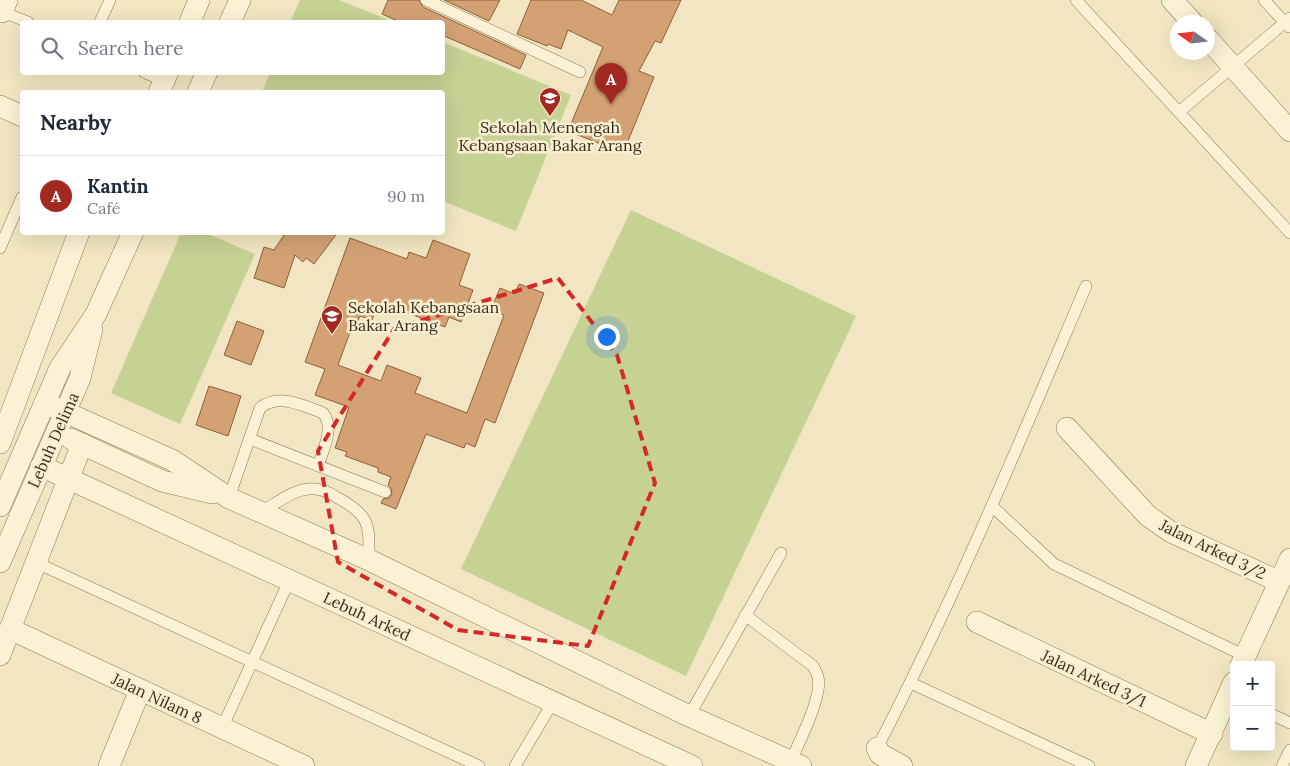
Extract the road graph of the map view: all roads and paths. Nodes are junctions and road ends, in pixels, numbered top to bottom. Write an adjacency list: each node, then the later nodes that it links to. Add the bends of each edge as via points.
1 (110, 0): 11 (lane)
2 (199, 0): 12 (street)
3 (240, 0): 13 (street)
4 (426, 0): 17 (lane)
5 (1076, 0): 23 (lane)
6 (1172, 0): 9 (street)
7 (1264, 0): 14 (lane)
8 (3, 8): 10 (lane)
9 (1186, 15)
10 (24, 20)
11 (101, 20)
12 (191, 20)
13 (231, 20)
14 (1288, 23): 16 (lane)
15 (1215, 48): 16 (street)
16 (1233, 68): 23 (lane); 25 (street)
17 (580, 72)
18 (150, 75): 20 (lane)
19 (206, 75): 21 (street)
20 (164, 82)
21 (199, 90)
22 (0, 106): 24 (street)
23 (1179, 112): 27 (lane)
24 (20, 115)
25 (1290, 131)
26 (20, 202): 30 (lane)
27 (1290, 233)
28 (78, 235): 39 (street)
29 (132, 235): 32 (street, Lebuh Delima)
30 (0, 248)
31 (1086, 286): 47 (lane)
32 (96, 314): 33 (street, Lebuh Delima, via 60,368); 34 (street, Lebuh Delima, via 80,378)
33 (45, 403): 34 (street); 35 (street, Lebuh Delima)
34 (66, 412): 37 (street, Lebuh Delima); 45 (street, via 172,460)
35 (36, 423): 37 (street); 46 (street, Lebuh Delima)
36 (1067, 428): 55 (street, Jalan Arked 3/2, via 1148,516 1170,532)
37 (56, 432): 40 (street); 41 (street, Lebuh Delima)
38 (250, 439): 42 (lane); 42 (lane, via 260,408 267,402 282,400 323,413 329,430); 45 (lane)
39 (0, 442)
40 (82, 444): 43 (street, Lebuh Delima); 45 (street, via 162,481)
41 (41, 466): 43 (street, Lebuh Arked); 52 (street, Lebuh Delima)
42 (318, 466): 44 (lane)
43 (70, 480): 53 (street, Lebuh Delima); 54 (street, Lebuh Arked)
44 (385, 492)
45 (229, 498): 48 (street)
46 (0, 506)
47 (992, 506): 60 (lane, via 1054,564); 62 (lane)
48 (261, 512): 51 (street); 51 (lane, via 294,492 309,488 324,490 356,508 364,518 369,532)
49 (781, 553): 56 (lane)
50 (1290, 558): 55 (street)
51 (369, 560): 66 (street)
52 (0, 562)
53 (37, 563): 58 (street, Lebuh Delima); 61 (lane)
54 (289, 580): 61 (lane); 65 (street, Lebuh Arked)
55 (1278, 581): 60 (street)
56 (745, 615): 66 (lane); 73 (lane, via 813,666 818,676 819,687)
57 (977, 622): 70 (street, Jalan Arked 3/1)
58 (10, 629): 59 (street, Lebuh Delima); 63 (street, Jalan Nilam 8)
59 (0, 655)
60 (1243, 660)
61 (252, 662): 69 (lane); 76 (lane)
62 (911, 683): 71 (lane); 80 (lane)
63 (140, 690): 69 (street, Jalan Nilam 8); 74 (street)
64 (1230, 695): 70 (street)
65 (553, 702): 77 (lane); 78 (street, Lebuh Arked)
66 (689, 716): 73 (street)
67 (1275, 716): 68 (lane)
68 (1290, 723)
69 (222, 728): 75 (street, Jalan Nilam 8)
70 (1212, 734): 81 (street)
71 (877, 748): 79 (street, via 880,754)
72 (1290, 750): 82 (lane)
73 (796, 764)
74 (109, 766)
75 (304, 766)
76 (479, 766)
77 (515, 766)
78 (692, 766)
79 (902, 766)
80 (1089, 766)
81 (1196, 766)
82 (1282, 766)

